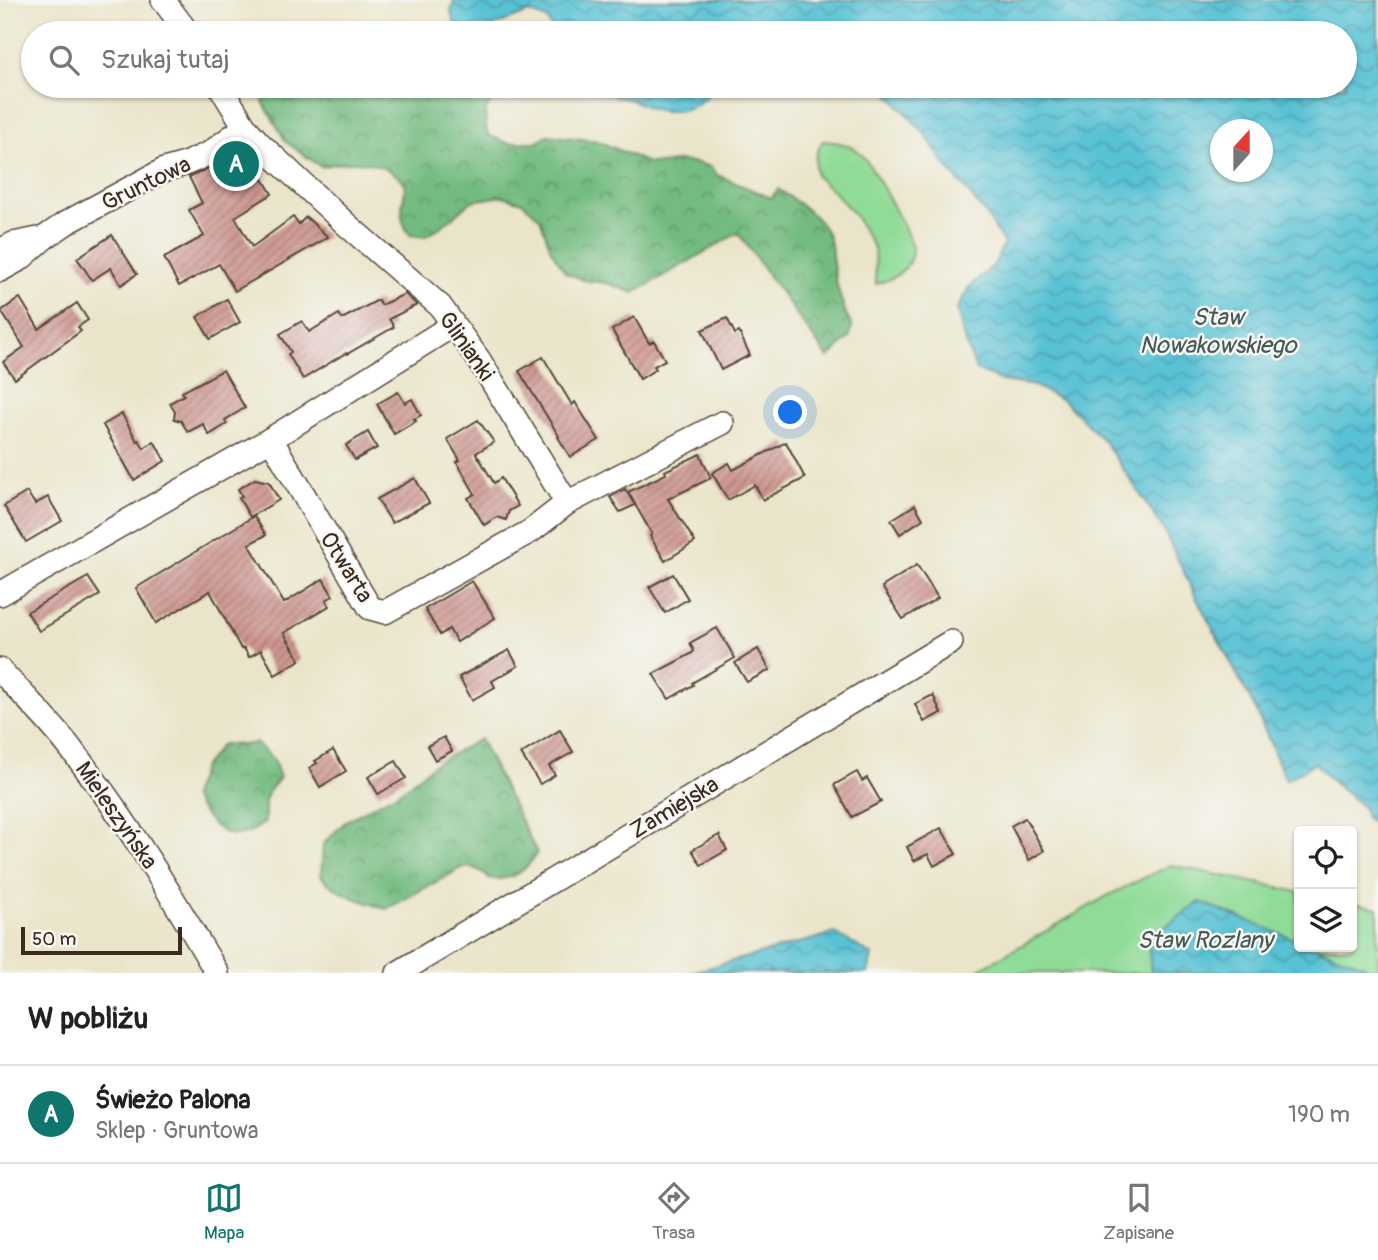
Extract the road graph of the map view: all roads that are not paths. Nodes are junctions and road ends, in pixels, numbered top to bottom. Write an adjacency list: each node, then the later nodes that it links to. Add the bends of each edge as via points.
1 (163, 0): 2 (street)
2 (179, 21)
3 (228, 98): 4 (street, Glinianki)
4 (246, 127): 5 (street, Gruntowa, via 210,153 164,170); 8 (street, Glinianki, via 347,225 440,306)
5 (44, 238): 6 (street, Gruntowa); 7 (street, Gruntowa)
6 (0, 251)
7 (0, 270)
8 (453, 325): 10 (street); 11 (street, Glinianki)
9 (722, 423): 11 (street)
10 (271, 439): 11 (street, Otwarta, via 370,608 385,612 530,531); 12 (street)
11 (567, 503)
12 (0, 594)
13 (951, 642): 16 (street, Zamiejska)
14 (0, 670): 15 (street, Mieleszyńska, via 70,747 121,818)
15 (217, 973)
16 (398, 973)

